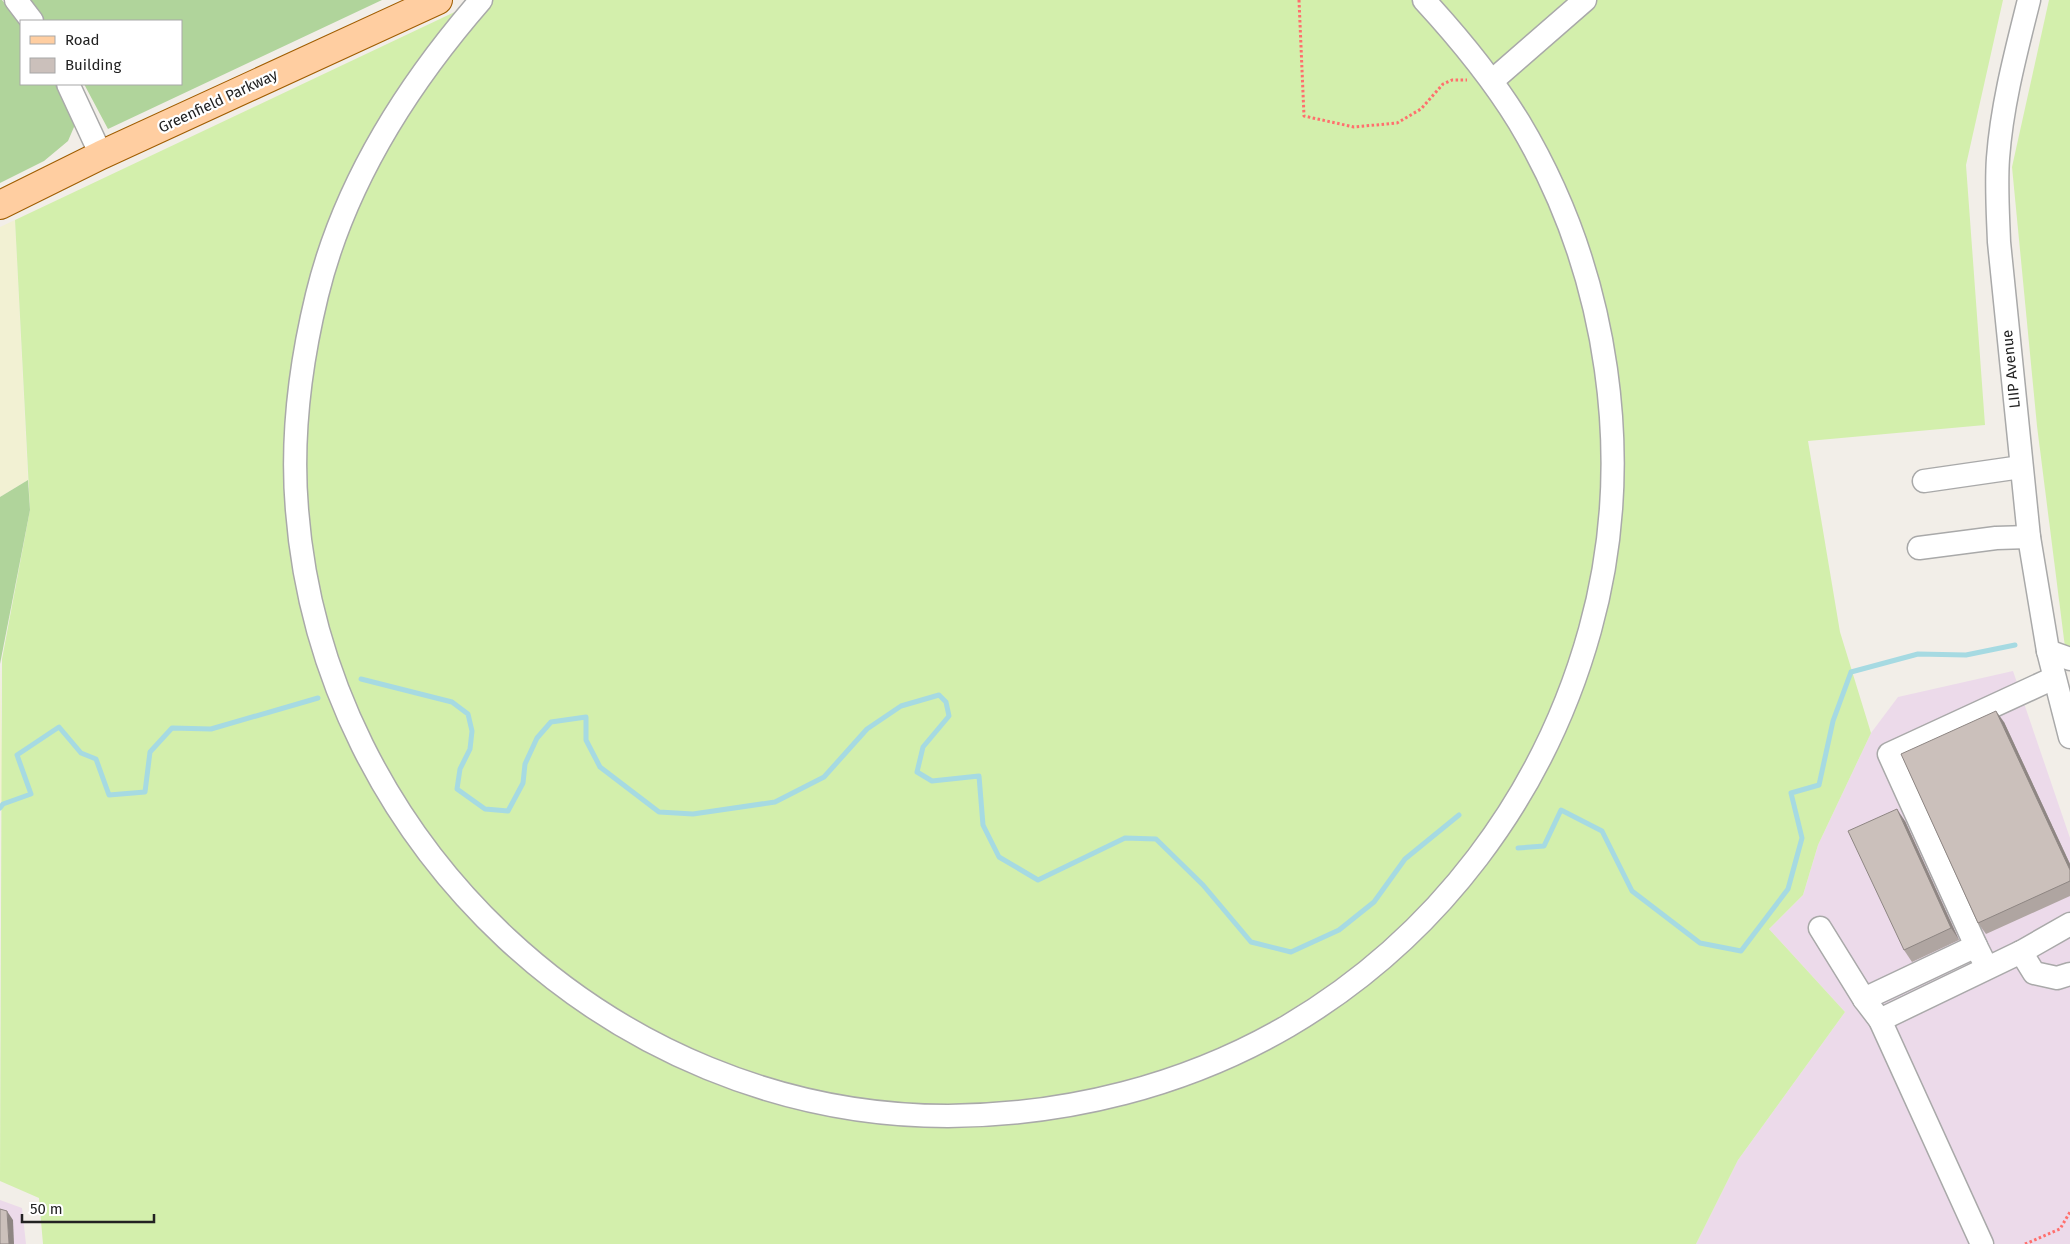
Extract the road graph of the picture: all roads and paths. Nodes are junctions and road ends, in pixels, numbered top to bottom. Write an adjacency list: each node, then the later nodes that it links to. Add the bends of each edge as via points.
1 (16, 0): 8 (street)
2 (438, 0): 11 (main road, Greenfield Parkway)
3 (481, 0): 9 (street, via 440,48 380,140 334,239 318,291 299,399 295,455 297,510 304,565 332,672 377,774 406,821 438,867 512,946 593,1009 681,1057 729,1077 827,1105 876,1112 977,1116 1077,1105 1175,1079 1259,1042 1352,984 1428,918 1462,880 1520,798 1565,708 1595,612 1611,512 1612,436 1605,361 1582,262 1544,168)
4 (1299, 0): 9 (path, via 1304,116 1354,127 1397,123 1421,110 1435,92 1452,80)
5 (1424, 0): 9 (street)
6 (1585, 0): 9 (street)
7 (2029, 0): 13 (street, LIIP Avenue, via 2007,96 2000,141 1997,199)
8 (31, 20)
9 (1492, 81)
10 (68, 85): 11 (street)
11 (102, 154): 12 (main road, Greenfield Parkway)
12 (0, 205)
13 (2021, 467): 14 (street); 15 (street, LIIP Avenue)
14 (1924, 480)
15 (2029, 536): 16 (street); 17 (street, LIIP Avenue)
16 (1919, 548)
17 (2048, 651): 18 (street); 19 (street, LIIP Avenue)
18 (2070, 659)
19 (2054, 678): 20 (street, LIIP Avenue); 23 (street, via 1890,754)
20 (2070, 737)
21 (2070, 924): 24 (street)
22 (1820, 928): 27 (street)
23 (1976, 946): 25 (street); 27 (street)
24 (2021, 952): 25 (street); 26 (street, via 2034,973 2057,978)
25 (1987, 968): 28 (street)
26 (2070, 974)
27 (1864, 999): 28 (street)
28 (1880, 1020): 30 (street)
29 (2070, 1212): 31 (path, via 2060,1228)
30 (1982, 1244)
31 (2025, 1244)

